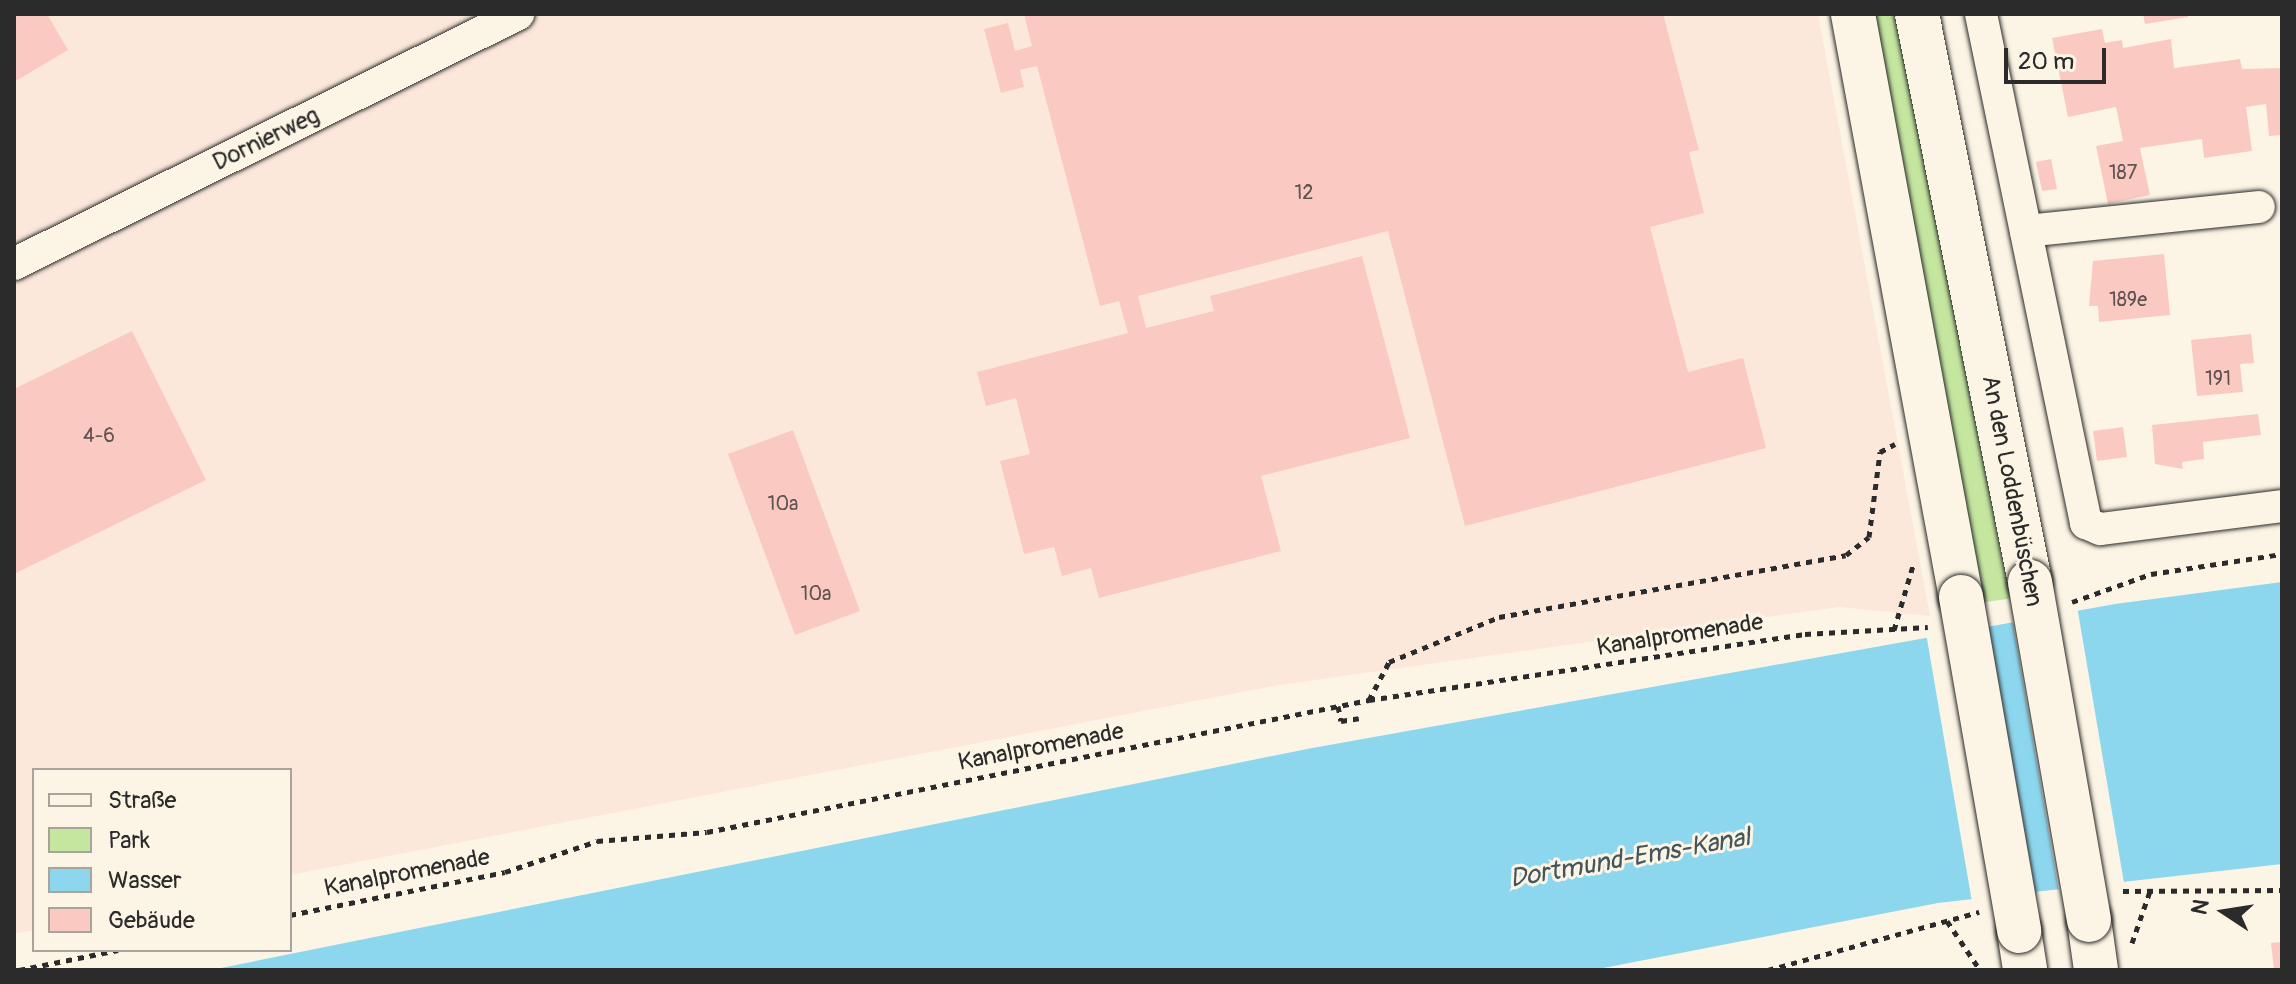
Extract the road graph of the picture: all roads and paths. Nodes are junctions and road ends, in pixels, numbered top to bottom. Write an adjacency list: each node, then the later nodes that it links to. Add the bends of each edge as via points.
1 (518, 14): 7 (street, Dornierweg)
2 (1853, 14): 21 (main road, bridge)
3 (1917, 14): 23 (main road, An den Loddenbüschen, bridge, via 2030,582 2089,920)
4 (1981, 14): 6 (street)
5 (2259, 207): 6 (street)
6 (2026, 231): 9 (street, via 2086,523 2100,529)
7 (14, 264)
8 (1908, 440): 15 (path, via 1880,452 1875,522 1846,555 1499,617 1389,662)
9 (2282, 506)
10 (2282, 554): 11 (path)
11 (2230, 562)
12 (1912, 572): 13 (path)
13 (1894, 630)
14 (1805, 634): 15 (path, Kanalpromenade)
15 (1369, 700): 16 (path, Kanalpromenade)
16 (1338, 706): 17 (path, via 1341,721); 19 (path, Kanalpromenade, via 707,832 597,841 505,872)
17 (1359, 718)
18 (2150, 891): 23 (path)
19 (292, 915)
20 (1947, 921): 25 (path)
21 (2022, 951)
22 (108, 952): 24 (path)
23 (2112, 963)
24 (19, 970)
25 (1980, 970)

